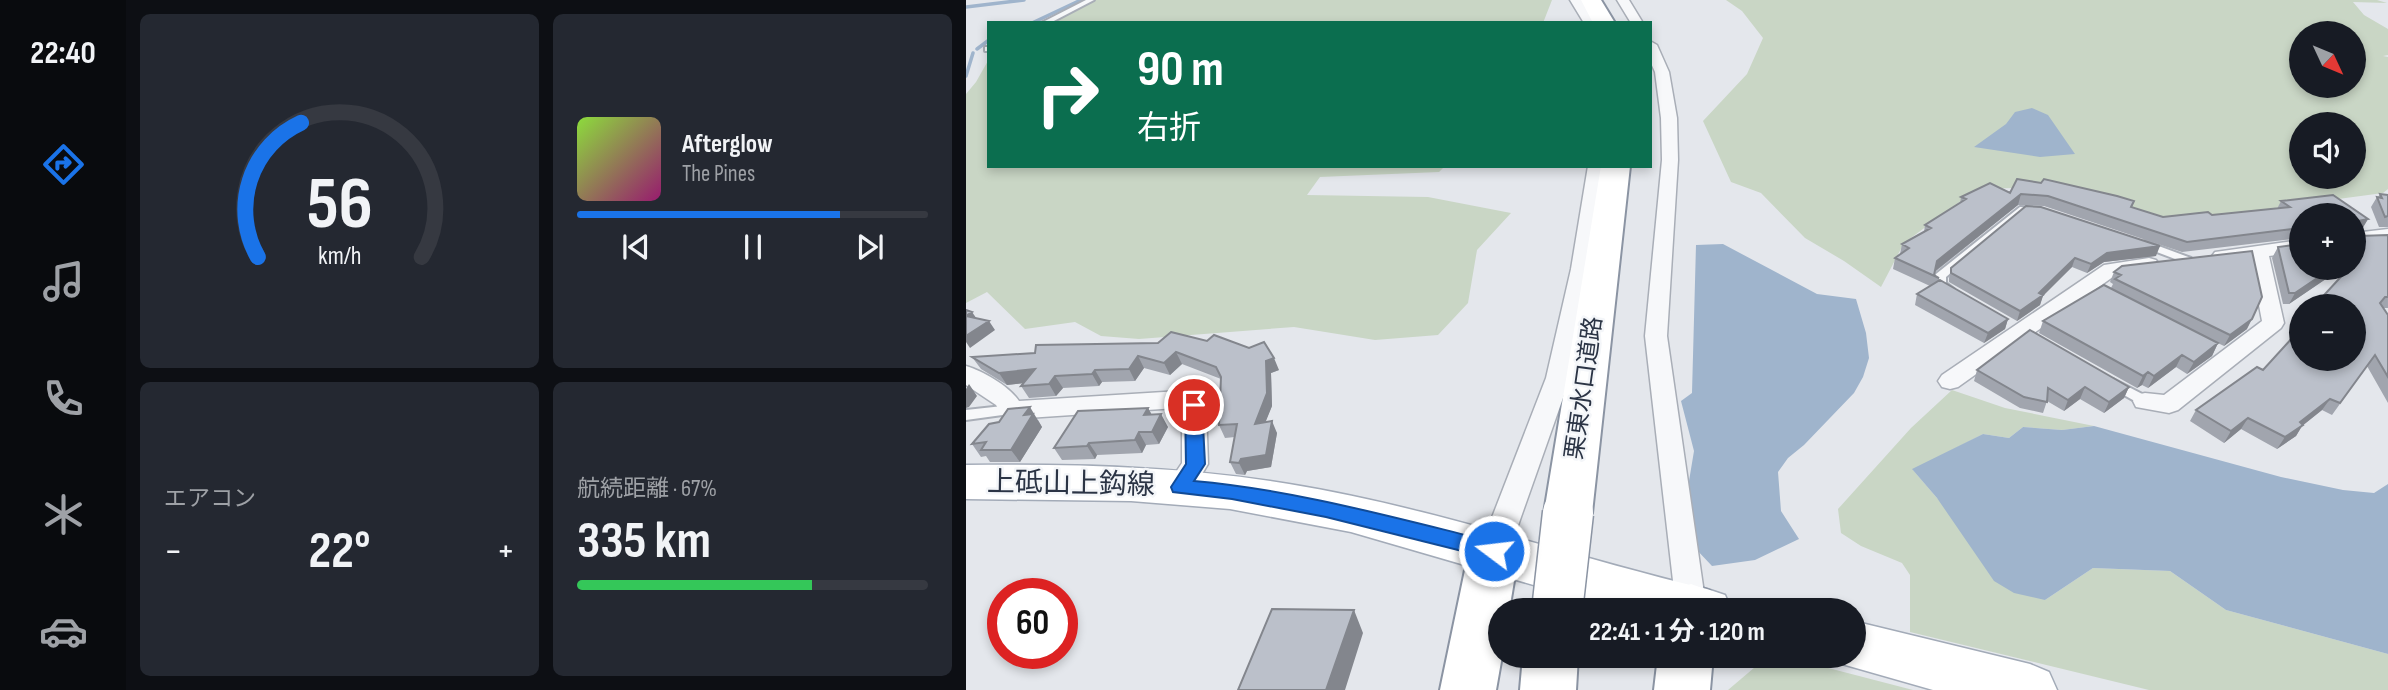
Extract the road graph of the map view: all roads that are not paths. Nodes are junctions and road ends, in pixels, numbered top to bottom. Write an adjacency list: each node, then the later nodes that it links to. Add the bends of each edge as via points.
1 (1091, 0): 5 (lane)
2 (1576, 0): 6 (street)
3 (1591, 0): 7 (highway)
4 (1623, 0): 8 (street)
5 (1048, 21)
6 (1589, 21)
7 (1603, 21)
8 (1636, 21)
9 (1652, 50): 31 (street, via 1662,72 1670,149 1656,336)
10 (1597, 168): 28 (street, via 1559,378)
11 (1616, 168): 29 (highway, 栗東水口道路, bridge)
12 (2053, 215): 19 (lane, via 2020,210 1940,276 1940,285)
13 (2388, 235): 14 (street)
14 (2366, 238)
15 (2133, 241): 18 (lane)
16 (2289, 247): 17 (street)
17 (2258, 251): 18 (street); 23 (street, via 2273,323 2224,354 2169,404)
18 (2187, 260): 22 (street, via 2111,269 2094,287 2020,331)
19 (1963, 298)
20 (966, 374): 24 (street, via 1005,399)
21 (2100, 375): 23 (lane)
22 (1950, 381)
23 (2145, 401)
24 (1012, 410): 25 (lane); 27 (street, via 1180,399 1194,405 1195,464)
25 (966, 415)
26 (966, 482): 27 (main road, 上砥山上鈎線)
27 (1180, 487): 28 (main road, 上砥山上鈎線, via 1326,509)
28 (1494, 551): 30 (main road, 上砥山上鈎線); 35 (highway)
29 (1558, 598)
30 (1632, 598)
31 (1690, 598)
32 (1866, 648): 38 (main road)
33 (1551, 668): 36 (highway)
34 (1686, 668): 37 (highway)
35 (1468, 690)
36 (1548, 690)
37 (1682, 690)
38 (2030, 690)

